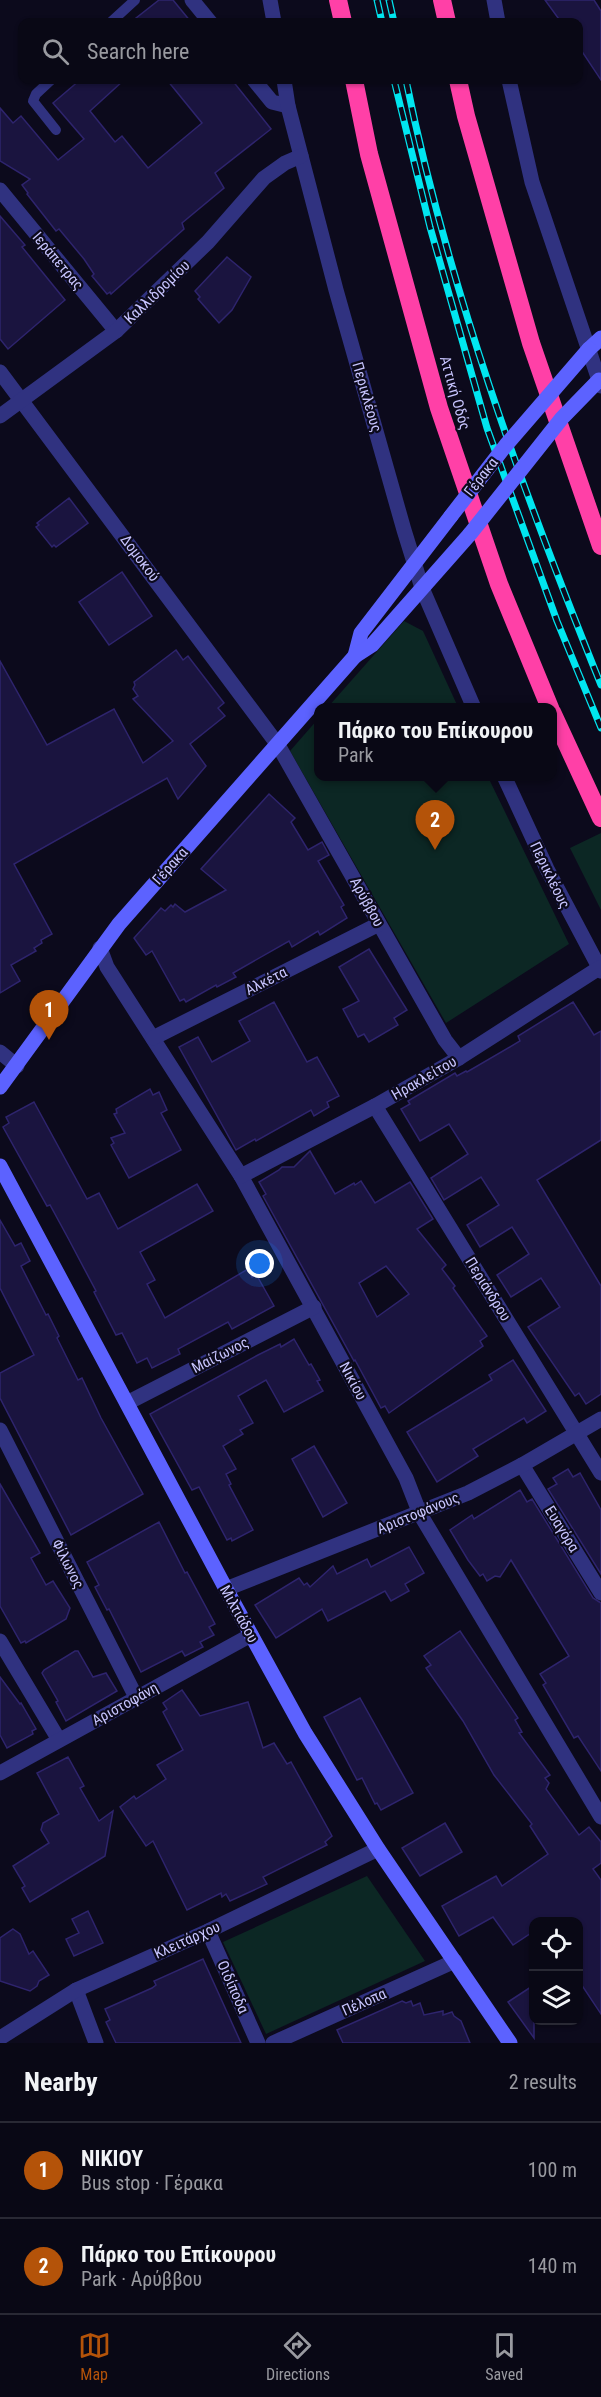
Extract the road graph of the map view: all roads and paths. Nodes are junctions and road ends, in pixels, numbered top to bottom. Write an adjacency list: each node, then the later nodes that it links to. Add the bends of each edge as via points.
1 (135, 0): 7 (lane)
2 (192, 0): 8 (street)
3 (270, 0): 9 (street)
4 (338, 0): 10 (highway)
5 (442, 0): 11 (highway)
6 (494, 0): 12 (street)
7 (115, 18)
8 (207, 18)
9 (273, 18)
10 (342, 18)
11 (446, 18)
12 (497, 18)
13 (47, 84): 20 (lane, via 33,101)
14 (257, 84): 19 (street, via 272,102)
15 (285, 84): 19 (street, Περικλέους)
16 (355, 84): 35 (highway, Αττική Οδός, via 369,154 439,408 499,584)
17 (459, 84): 30 (highway, via 531,343)
18 (509, 84): 25 (street, via 532,182)
19 (288, 106): 21 (street, Περικλέους)
20 (56, 130)
21 (301, 156): 23 (street, Καλλιδρομίου, via 264,178 208,242); 31 (street, Περικλέους)
22 (0, 190): 23 (street, Ιεράπετρας)
23 (116, 331): 28 (street, Καλλιδρομίου)
24 (601, 338): 25 (street, Γέρακα)
25 (589, 349): 27 (street); 31 (street, Γέρακα, bridge, via 506,445)
26 (0, 372): 28 (street, Δομοκού)
27 (600, 381): 32 (street, Γέρακα, bridge, via 562,418)
28 (23, 400): 29 (street, Καλλιδρομίου); 37 (street, Δομοκού)
29 (0, 416)
30 (601, 546)
31 (414, 562): 32 (street, Περικλέους); 33 (street, Γέρακα, via 361,633)
32 (423, 588): 33 (street, Γέρακα, via 372,645); 34 (street, Περικλέους)
33 (355, 656): 37 (street, Γέρακα)
34 (472, 703)
35 (548, 703)
36 (557, 723): 39 (highway)
37 (278, 744): 40 (street, Αρύββου); 41 (street, Γέρακα)
38 (506, 781): 42 (street, Περικλέους)
39 (601, 818)
40 (379, 924): 43 (street, Αλκέτα); 45 (street, Αρύββου)
41 (100, 948): 43 (street, Νικίου, via 107,967); 46 (street, Γέρακα)
42 (600, 969): 45 (street, Ηρακλείτου)
43 (153, 1038): 50 (street, Νικίου)
44 (0, 1052): 46 (street)
45 (459, 1058): 48 (street, Ηρακλείτου)
46 (17, 1066): 47 (street, Γέρακα)
47 (0, 1088)
48 (375, 1106): 50 (street, Ηρακλείτου); 55 (street, Περιάνδρου)
49 (0, 1166): 52 (street, Μιλτιάδου)
50 (241, 1176): 51 (street, Νικίου)
51 (314, 1307): 52 (street, Μαίζωνος); 58 (street, Νικίου, via 406,1478)
52 (127, 1403): 59 (street, Μιλτιάδου)
53 (601, 1419): 55 (street, Αριστοφάνους)
54 (0, 1430): 63 (street, Φίλωνος)
55 (577, 1433): 56 (street, Αριστοφάνους); 57 (street, Περιάνδρου)
56 (522, 1465): 58 (street, Αριστοφάνους); 60 (street, Ευαγόρα)
57 (601, 1473)
58 (420, 1514): 59 (street, Αριστοφάνους); 66 (street, Νικίου)
59 (226, 1589): 61 (street, Μιλτιάδου)
60 (601, 1593)
61 (251, 1635): 63 (street, Αριστοφάνη); 67 (street, Μιλτιάδου, via 305,1733)
62 (0, 1641): 64 (street)
63 (136, 1697): 64 (street, Αριστοφάνη)
64 (59, 1740): 65 (street, Αριστοφάνη)
65 (0, 1773)
66 (601, 1817)
67 (378, 1849): 68 (street, Κλειτάρχου); 69 (street, Μιλτιάδου)
68 (208, 1931): 70 (street, Κλειτάρχου); 73 (street, Οιδίποδα)
69 (455, 1961): 74 (street, Πέλοπα); 75 (street, Μιλτιάδου)
70 (76, 1990): 71 (street, Κλειτάρχου); 72 (street)
71 (0, 2038)
72 (96, 2043)
73 (258, 2043)
74 (273, 2043)
75 (510, 2043)

